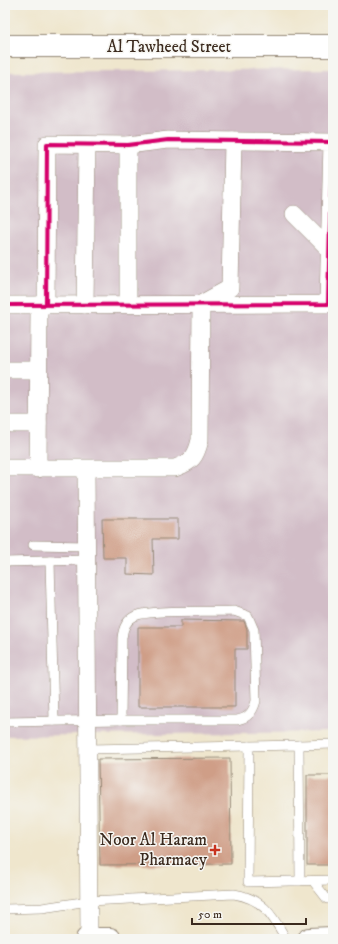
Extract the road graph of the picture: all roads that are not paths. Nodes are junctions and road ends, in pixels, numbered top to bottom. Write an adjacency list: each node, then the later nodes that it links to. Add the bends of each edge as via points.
1 (5, 46): 2 (street, Al Tawheed Street)
2 (333, 46)
3 (233, 141): 5 (street, via 168,140); 7 (street, via 332,142); 9 (street, via 230,288)
4 (87, 145): 5 (street); 11 (street, via 47,144); 12 (street)
5 (128, 145): 8 (street)
6 (294, 214): 7 (street)
7 (330, 250): 9 (street, via 328,304)
8 (128, 304): 9 (street); 12 (street)
9 (201, 304): 19 (street, via 200,440 197,454 187,464 175,468)
10 (5, 305): 11 (street)
11 (42, 305): 12 (street); 14 (street)
12 (85, 305)
13 (5, 370): 14 (street)
14 (38, 370): 16 (street)
15 (10, 424): 16 (street)
16 (38, 424): 18 (street)
17 (5, 468): 18 (street)
18 (38, 468): 19 (street)
19 (86, 469): 21 (street)
20 (33, 545): 21 (lane)
21 (87, 553): 22 (lane); 24 (street)
22 (50, 561): 23 (lane); 26 (lane)
23 (5, 562)
24 (88, 720): 25 (lane); 26 (lane); 31 (street)
25 (121, 720): 25 (lane, via 237,720 248,716 256,701 254,630 248,616 234,611 153,613 140,614 130,619 124,628 122,638)
26 (54, 721): 27 (lane)
27 (5, 722)
28 (299, 744): 29 (lane); 30 (lane); 34 (lane)
29 (333, 744)
30 (249, 746): 31 (lane); 34 (lane, via 248,882)
31 (88, 749): 36 (street)
32 (313, 880): 33 (lane); 34 (lane); 35 (lane, via 327,899)
33 (333, 880)
34 (300, 881)
35 (333, 899)
36 (89, 901): 37 (lane, via 42,908); 39 (street); 41 (lane, via 227,894 242,896 257,901 266,909)
37 (5, 909)
38 (333, 938): 42 (street)
39 (88, 939): 40 (street)
40 (110, 939)
41 (286, 939)
42 (309, 939)

